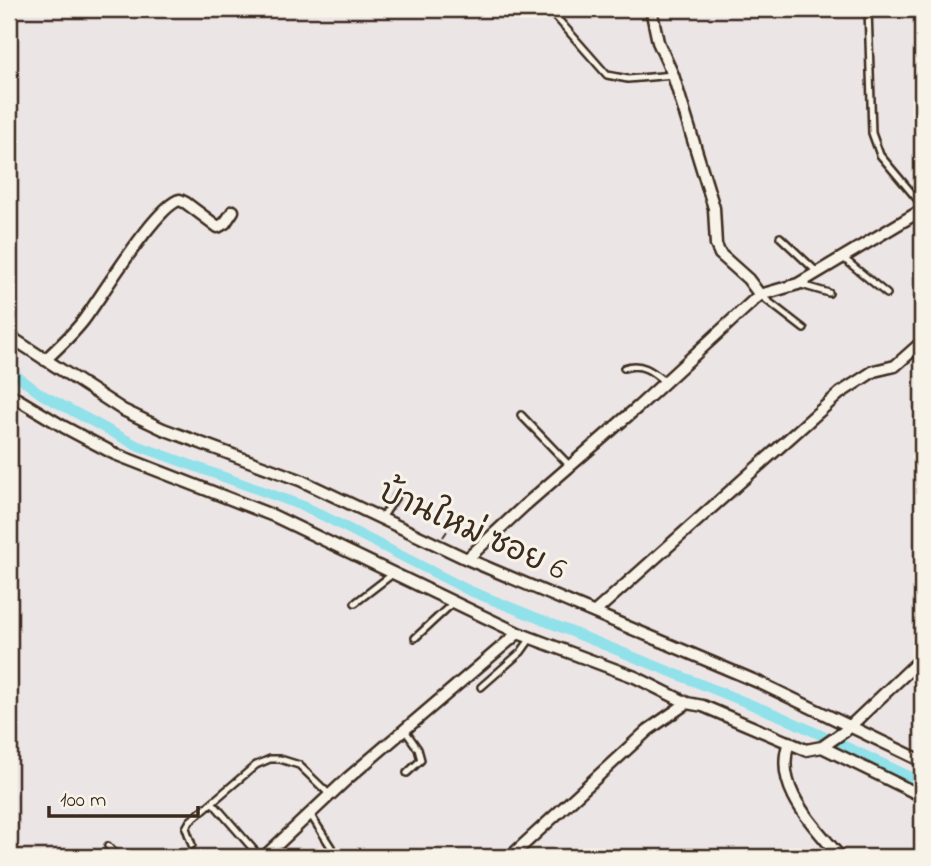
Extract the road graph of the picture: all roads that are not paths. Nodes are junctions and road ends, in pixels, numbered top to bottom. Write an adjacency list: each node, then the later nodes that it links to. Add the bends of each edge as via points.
1 (549, 9): 4 (lane, via 607,75 628,79)
2 (651, 9): 4 (street, via 658,42)
3 (868, 9): 5 (lane, via 872,132 880,155)
4 (673, 75): 13 (street, via 714,208 716,246)
5 (922, 208): 8 (street)
6 (233, 211): 17 (street, via 218,227 180,200 170,203 85,319)
7 (780, 236): 9 (lane)
8 (842, 257): 9 (street); 12 (lane)
9 (817, 272): 10 (street)
10 (798, 284): 11 (lane); 13 (street)
11 (829, 293)
12 (887, 294)
13 (760, 295): 14 (lane); 19 (street)
14 (804, 329)
15 (9, 336): 17 (street, บ้านใหม่ ซอย 6)
16 (922, 342): 29 (street, via 895,366 874,370 840,393)
17 (46, 360): 24 (street, บ้านใหม่ ซอย 6, via 123,410 163,429 300,480)
18 (624, 368): 19 (lane, via 643,367)
19 (665, 382): 22 (street)
20 (9, 394): 26 (street, via 115,454 274,516)
21 (521, 415): 22 (lane)
22 (570, 466): 25 (street)
23 (399, 492): 24 (lane)
24 (382, 518): 25 (street, บ้านใหม่ ซอย 6)
25 (467, 559): 29 (street, บ้านใหม่ ซอย 6)
26 (395, 573): 27 (street); 28 (lane)
27 (454, 602): 30 (street); 31 (lane)
28 (355, 603)
29 (596, 611): 37 (street, บ้านใหม่ ซอย 6, via 758,682)
30 (518, 633): 32 (street); 36 (street)
31 (415, 638)
32 (531, 638): 34 (lane); 35 (street, via 635,677)
33 (922, 658): 37 (street)
34 (481, 687)
35 (687, 703): 38 (street); 51 (street, via 648,730)
36 (404, 729): 41 (lane, via 421,760); 42 (street)
37 (848, 729): 39 (street); 40 (street, บ้านใหม่ ซอย 6)
38 (789, 742): 39 (street, via 806,750); 52 (street, via 783,763 787,784)
39 (825, 745): 43 (street)
40 (922, 761)
41 (407, 773)
42 (330, 795): 44 (lane, via 299,765 270,759 256,765); 45 (street)
43 (922, 796)
44 (213, 803): 46 (lane, via 186,828); 50 (lane)
45 (310, 814): 48 (lane); 50 (street)
46 (192, 845)
47 (108, 846): 49 (lane)
48 (333, 850)
49 (118, 857)
50 (262, 857)
51 (510, 857)
52 (840, 857)

